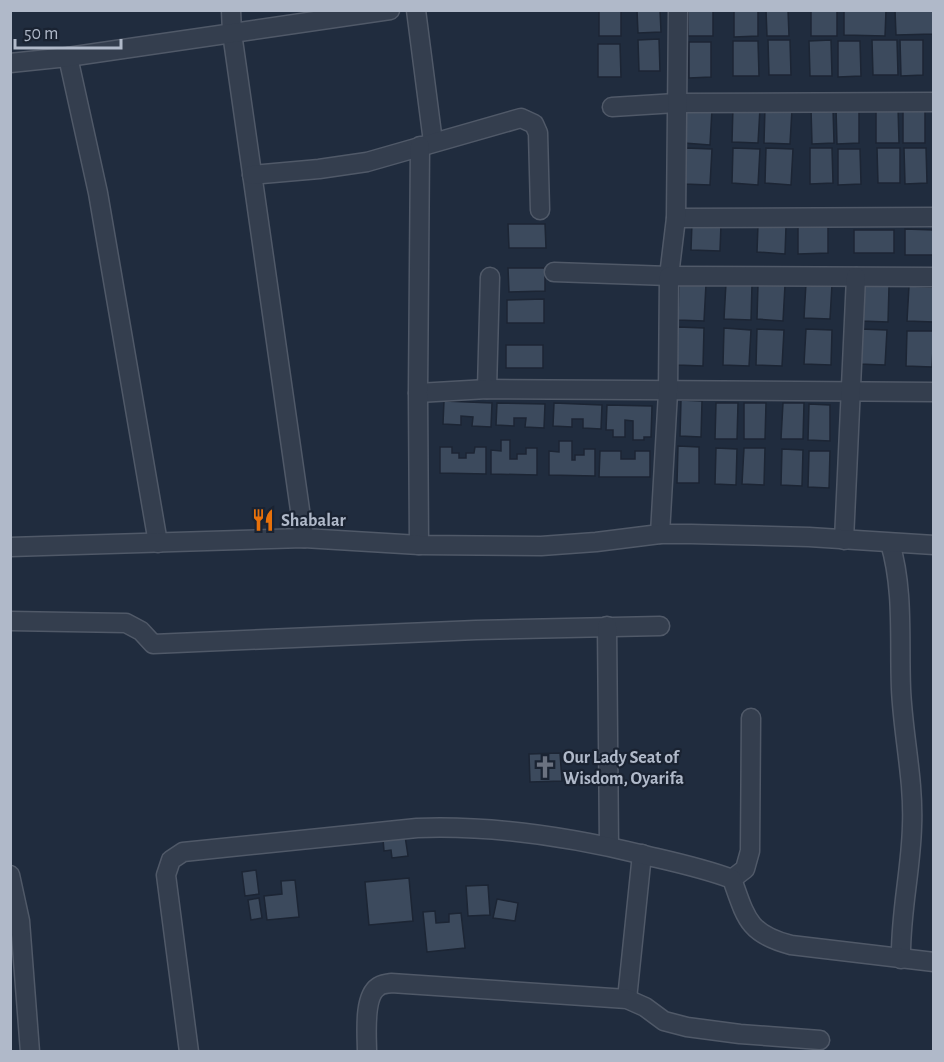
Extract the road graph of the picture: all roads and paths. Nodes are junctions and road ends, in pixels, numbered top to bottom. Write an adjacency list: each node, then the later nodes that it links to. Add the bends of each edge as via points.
1 (231, 10): 5 (street)
2 (390, 10): 5 (street)
3 (416, 10): 11 (street)
4 (678, 10): 9 (street)
5 (232, 33): 6 (street); 12 (street)
6 (68, 57): 7 (street); 29 (street, via 98,193)
7 (10, 63)
8 (933, 102): 9 (street)
9 (676, 103): 10 (street); 15 (street)
10 (612, 108)
11 (426, 144): 12 (street, via 367,162); 13 (street, via 521,118 534,124 538,133); 25 (street)
12 (252, 175): 27 (street)
13 (540, 210)
14 (933, 217): 15 (street)
15 (676, 218): 17 (street)
16 (554, 272): 17 (street)
17 (669, 276): 19 (street); 22 (street)
18 (489, 277): 21 (street)
19 (856, 277): 20 (street); 23 (street)
20 (933, 278)
21 (487, 389): 22 (street); 25 (street)
22 (668, 392): 23 (street); 26 (street)
23 (850, 392): 24 (street); 28 (street)
24 (933, 392)
25 (418, 393): 31 (street)
26 (660, 534): 28 (street); 31 (street, via 541,546)
27 (304, 538): 29 (street); 31 (street)
28 (844, 540): 30 (street)
29 (158, 543): 33 (street)
30 (890, 543): 32 (street); 42 (street, via 898,584 901,688 912,809)
31 (419, 545)
32 (933, 545)
33 (10, 547)
34 (10, 621): 35 (street, via 126,623 153,644)
35 (607, 626): 36 (street); 38 (street)
36 (660, 626)
37 (751, 718): 41 (street, via 750,851 745,869)
38 (609, 846): 39 (street); 47 (street, via 451,826 183,852 171,860 166,875)
39 (642, 854): 41 (street); 44 (street)
40 (10, 875): 46 (street, via 20,921)
41 (732, 879): 42 (street, via 749,922 772,940)
42 (901, 959): 43 (street)
43 (933, 962)
44 (627, 999): 45 (street, via 664,1021 687,1027); 48 (street, via 379,985 371,993 368,1007)
45 (820, 1040)
46 (30, 1052)
47 (189, 1052)
48 (367, 1052)

